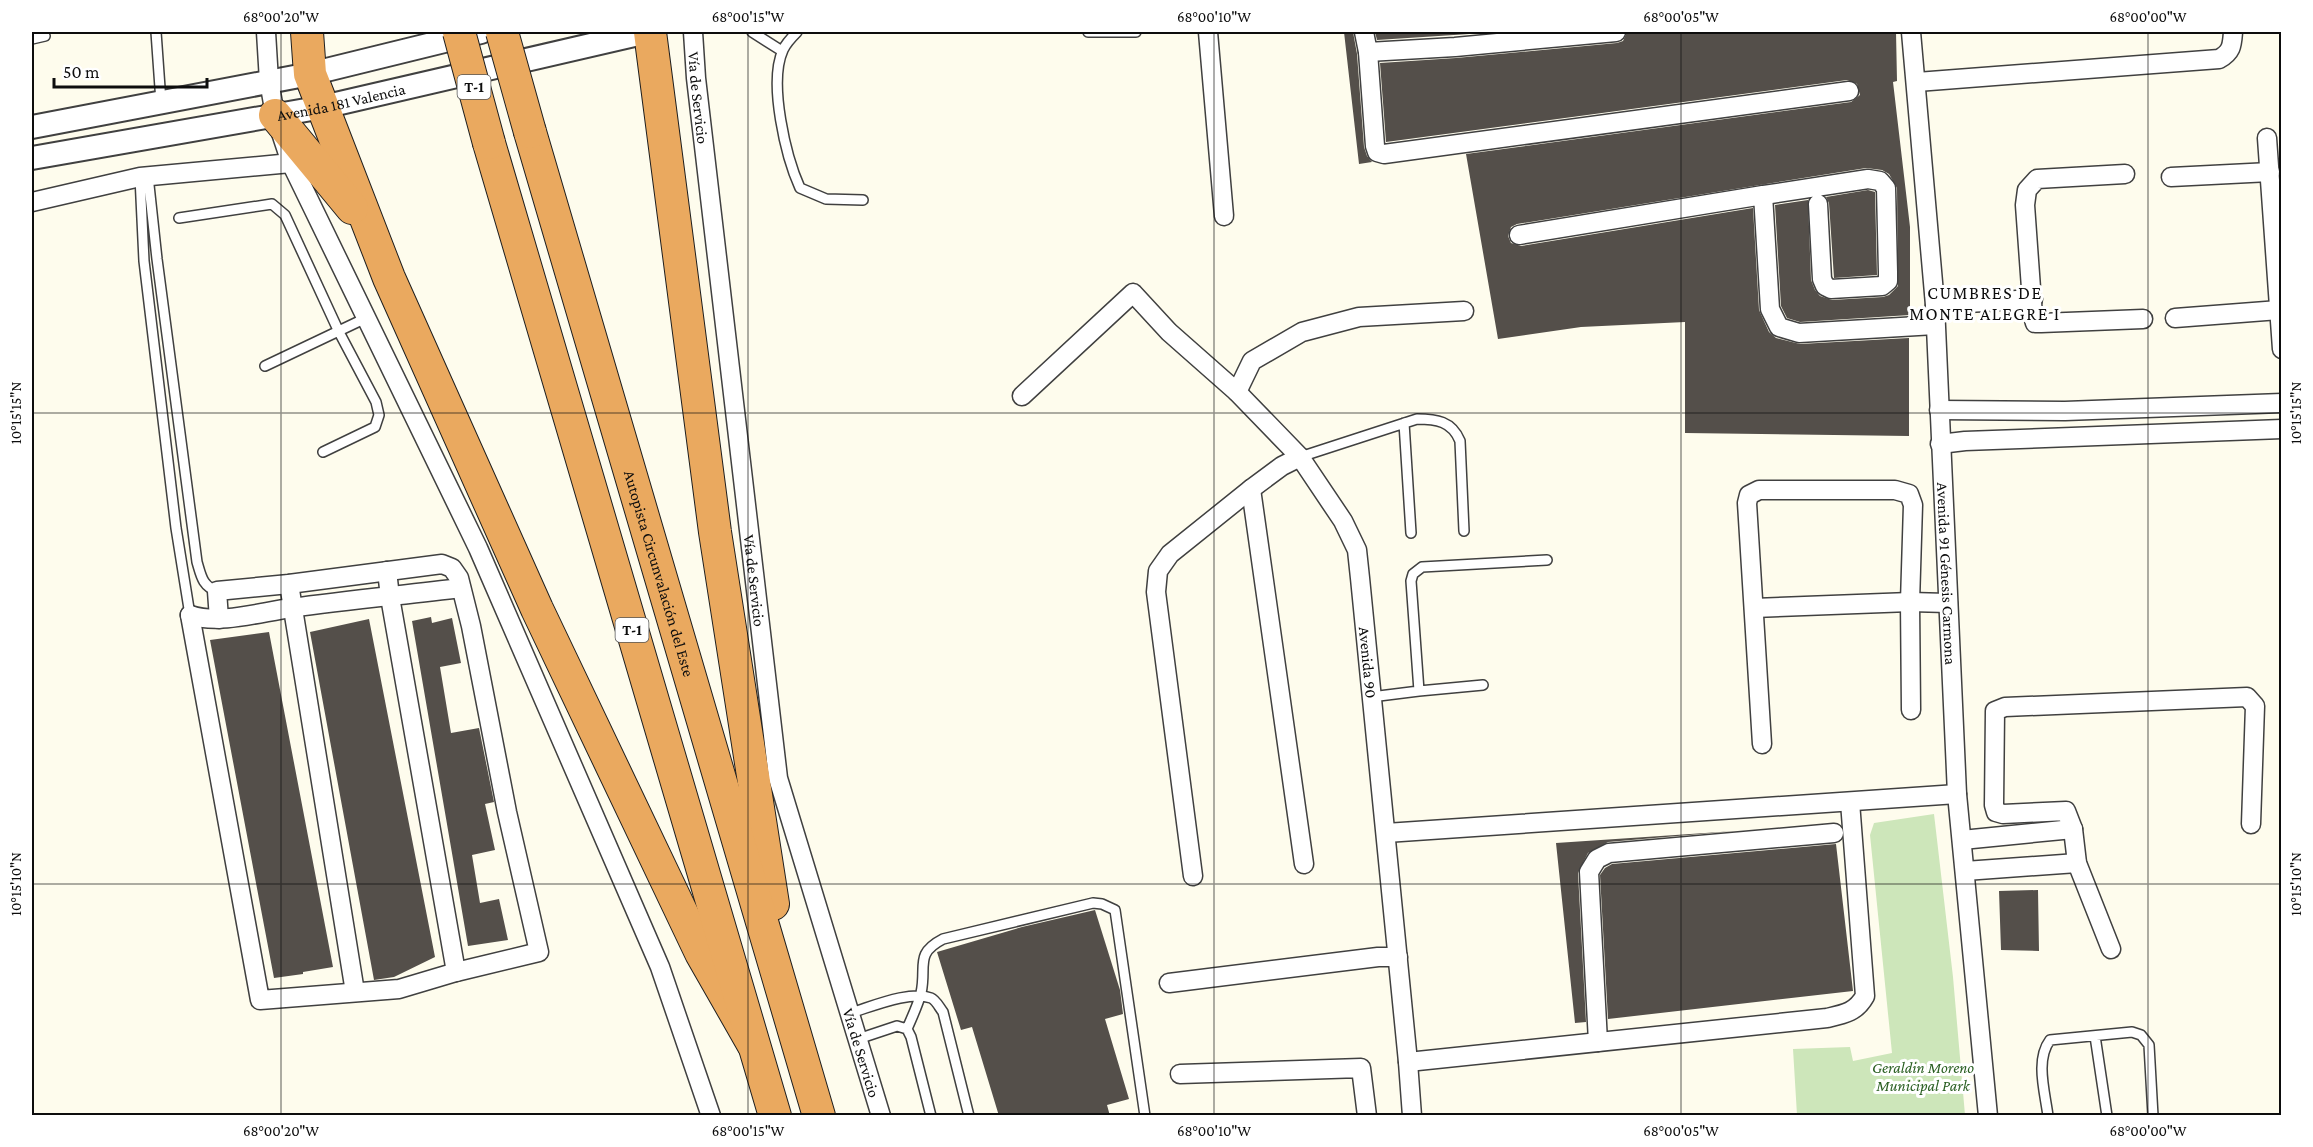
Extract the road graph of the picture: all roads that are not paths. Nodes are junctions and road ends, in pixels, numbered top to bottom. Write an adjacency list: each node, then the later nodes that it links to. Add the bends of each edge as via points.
1 (156, 32): 28 (lane)
2 (266, 32): 25 (street)
3 (307, 32): 24 (highway)
4 (459, 32): 110 (highway, T-1, bridge)
5 (481, 32): 24 (street, Avenida 181 Valencia)
6 (502, 32): 105 (highway, Autopista Circunvalación del Este / T-1, bridge)
7 (648, 32): 29 (street, Avenida 181 Valencia); 105 (highway, via 715,532)
8 (693, 32): 104 (street, Vía de Servicio, via 778,778)
9 (752, 32): 22 (lane)
10 (797, 32): 22 (lane)
11 (1088, 32): 12 (lane)
12 (1136, 32)
13 (1208, 32): 43 (street)
14 (1364, 32): 23 (street)
15 (1495, 32): 21 (street)
16 (1616, 32): 21 (street)
17 (1911, 32): 26 (street, Avenida 91 Génesis Carmona)
18 (2233, 32): 26 (street, via 2232,48 2219,59)
19 (45, 36): 20 (lane)
20 (32, 39)
21 (1455, 47): 23 (street)
22 (782, 51): 40 (lane, via 776,84 793,173 800,188 826,199)
23 (1368, 52): 27 (street, via 1374,146 1384,154)
24 (310, 74): 25 (street, Avenida 181 Valencia); 29 (highway)
25 (269, 81): 28 (street, Avenida 181 Valencia); 30 (street)
26 (1917, 82): 48 (street, Avenida 91 Génesis Carmona)
27 (1849, 91)
28 (162, 102): 31 (street, Avenida 181 Valencia)
29 (323, 107): 30 (street, Avenida 181 Valencia); 45 (highway)
30 (275, 116): 33 (street, Avenida 181 Valencia); 34 (street); 45 (highway)
31 (32, 127)
32 (2267, 138): 35 (street)
33 (32, 158)
34 (291, 163): 37 (street); 51 (street)
35 (2270, 172): 38 (street); 49 (street)
36 (2125, 174): 47 (street, via 2037,179 2027,190)
37 (144, 176): 41 (street); 74 (lane, via 197,562 203,582); 80 (lane, via 144,261)
38 (2170, 177)
39 (1764, 195): 42 (street, via 1868,179 1880,181 1886,188 1888,281 1882,286 1825,286)
40 (863, 200)
41 (32, 202)
42 (1818, 204)
43 (1224, 216)
44 (179, 218): 55 (lane, via 272,204 278,207)
45 (372, 235): 110 (highway, via 537,609 702,953)
46 (1519, 235): 54 (street, via 1763,195 1770,309 1779,327 1799,333)
47 (2033, 299): 48 (street); 53 (street, via 2035,323)
48 (1935, 305): 54 (street, Avenida 91 Génesis Carmona)
49 (2279, 310): 52 (street); 56 (street)
50 (1464, 311): 58 (street, via 1359,317 1302,332 1252,361)
51 (366, 318): 55 (lane); 113 (street, via 478,548 651,945)
52 (2175, 318)
53 (2143, 319)
54 (1935, 325): 61 (street, Avenida 91 Génesis Carmona)
55 (339, 332): 57 (lane); 65 (lane, via 379,415 375,427)
56 (2282, 349)
57 (265, 366)
58 (1237, 392): 59 (street, Avenida 90, via 1169,332 1133,293); 66 (street, Avenida 90)
59 (1022, 396)
60 (2282, 403): 61 (street, via 2065,411)
61 (1939, 410): 64 (street, Avenida 91 Génesis Carmona)
62 (1404, 423): 66 (lane); 68 (lane, via 1435,419 1449,424 1457,434); 69 (lane)
63 (2282, 429): 64 (street)
64 (1940, 444): 77 (street, Avenida 91 Génesis Carmona)
65 (323, 452)
66 (1300, 457): 67 (street); 84 (street, Avenida 90, via 1343,521 1357,550)
67 (1251, 489): 95 (street); 97 (street, via 1170,554 1158,572 1156,592)
68 (1464, 531)
69 (1411, 533)
70 (1547, 560): 83 (lane, via 1422,567 1413,574)
71 (387, 571): 72 (street); 73 (street, via 442,564 452,568); 75 (street)
72 (289, 584): 74 (street); 78 (street)
73 (461, 588): 75 (street); 100 (street, via 539,952)
74 (217, 591): 81 (street)
75 (390, 597): 78 (street); 100 (street)
76 (1910, 602): 77 (street); 79 (street); 79 (street, via 1913,505 1909,494 1895,490 1759,490 1749,495 1747,503); 85 (street)
77 (1948, 603): 87 (street, Avenida 91 Génesis Carmona)
78 (292, 607): 81 (street); 102 (street)
79 (1754, 608): 86 (street)
80 (190, 615): 81 (street); 102 (street, via 260,1000)
81 (219, 619)
82 (1483, 685): 83 (lane)
83 (1419, 691): 84 (lane)
84 (1371, 697): 91 (street, Avenida 90)
85 (1911, 710)
86 (1762, 744)
87 (1957, 794): 88 (street); 93 (street, Avenida 91 Génesis Carmona)
88 (1850, 802): 91 (street); 109 (street, via 1865,996 1859,1006 1849,1013 1827,1018)
89 (2251, 824): 90 (street, via 2255,706 2247,697 2005,707 1995,711 1996,812 2066,811)
90 (2073, 829): 93 (street); 94 (street)
91 (1386, 833): 99 (street, Avenida 90)
92 (1833, 833): 109 (street, via 1609,853 1597,859 1588,872)
93 (1962, 840): 96 (street, Avenida 91 Génesis Carmona)
94 (2077, 863): 96 (street); 98 (street)
95 (1304, 864)
96 (1965, 871): 122 (street, Avenida 91 Génesis Carmona)
97 (1193, 876)
98 (2111, 949)
99 (1398, 957): 101 (street); 111 (street, Avenida 90)
100 (456, 972): 102 (street, via 399,989)
101 (1169, 983)
102 (355, 992)
103 (920, 996): 104 (lane); 106 (lane); 118 (lane, via 933,999 943,1012); 119 (lane, via 923,960 929,947 943,939 1093,903 1115,910)
104 (850, 1013): 108 (street, Vía de Servicio)
105 (793, 1029): 115 (highway, Autopista Circunvalación del Este / T-1)
106 (907, 1029): 108 (lane, via 897,1026); 117 (lane)
107 (2095, 1036): 123 (lane, via 2050,1040 2044,1047); 124 (lane); 125 (lane, via 2132,1032 2141,1035 2149,1045)
108 (858, 1039): 116 (street, Vía de Servicio)
109 (1598, 1042): 111 (street)
110 (753, 1044): 114 (highway, T-1)
111 (1408, 1062): 121 (street, Avenida 90)
112 (1180, 1074): 120 (street, via 1361,1068)
113 (711, 1116)
114 (775, 1116)
115 (819, 1116)
116 (881, 1116)
117 (931, 1116)
118 (969, 1116)
119 (1145, 1116)
120 (1367, 1116)
121 (1412, 1116)
122 (1988, 1116)
123 (2048, 1116)
124 (2107, 1116)
125 (2153, 1116)

